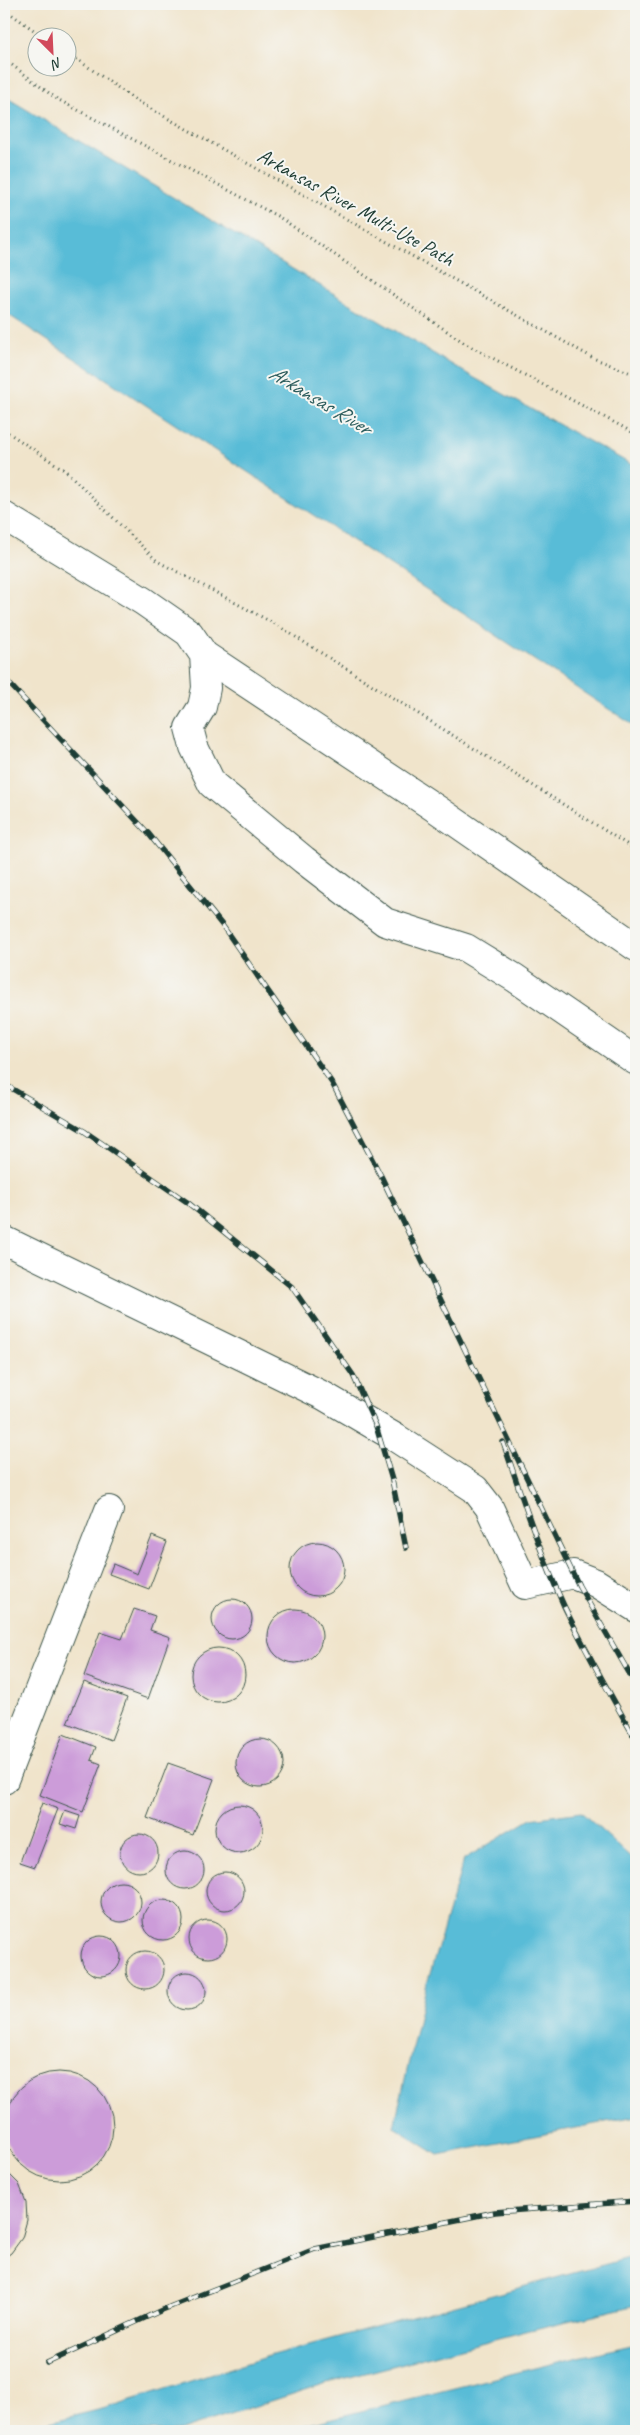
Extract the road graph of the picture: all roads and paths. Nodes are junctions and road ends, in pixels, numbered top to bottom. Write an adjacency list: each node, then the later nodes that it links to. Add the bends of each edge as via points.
1 (4, 10): 2 (path)
2 (30, 28)
3 (4, 59): 7 (path, via 57,99 279,217 466,344)
4 (78, 60): 5 (path, Arkansas River Multi-Use Path, via 138,101 593,358)
5 (636, 375)
6 (4, 430): 10 (path, via 66,471 157,561 275,624)
7 (636, 434)
8 (4, 516): 9 (lane, via 151,606 189,633)
9 (204, 655): 11 (lane, via 438,810); 12 (lane, via 206,688 202,708 189,728 194,747 212,784 385,922 466,948)
10 (636, 850)
11 (636, 947)
12 (636, 1061)
13 (4, 1240): 15 (lane, via 324,1396 474,1489 489,1507 525,1585 573,1574)
14 (109, 1510): 16 (lane)
15 (636, 1608)
16 (4, 1780)

